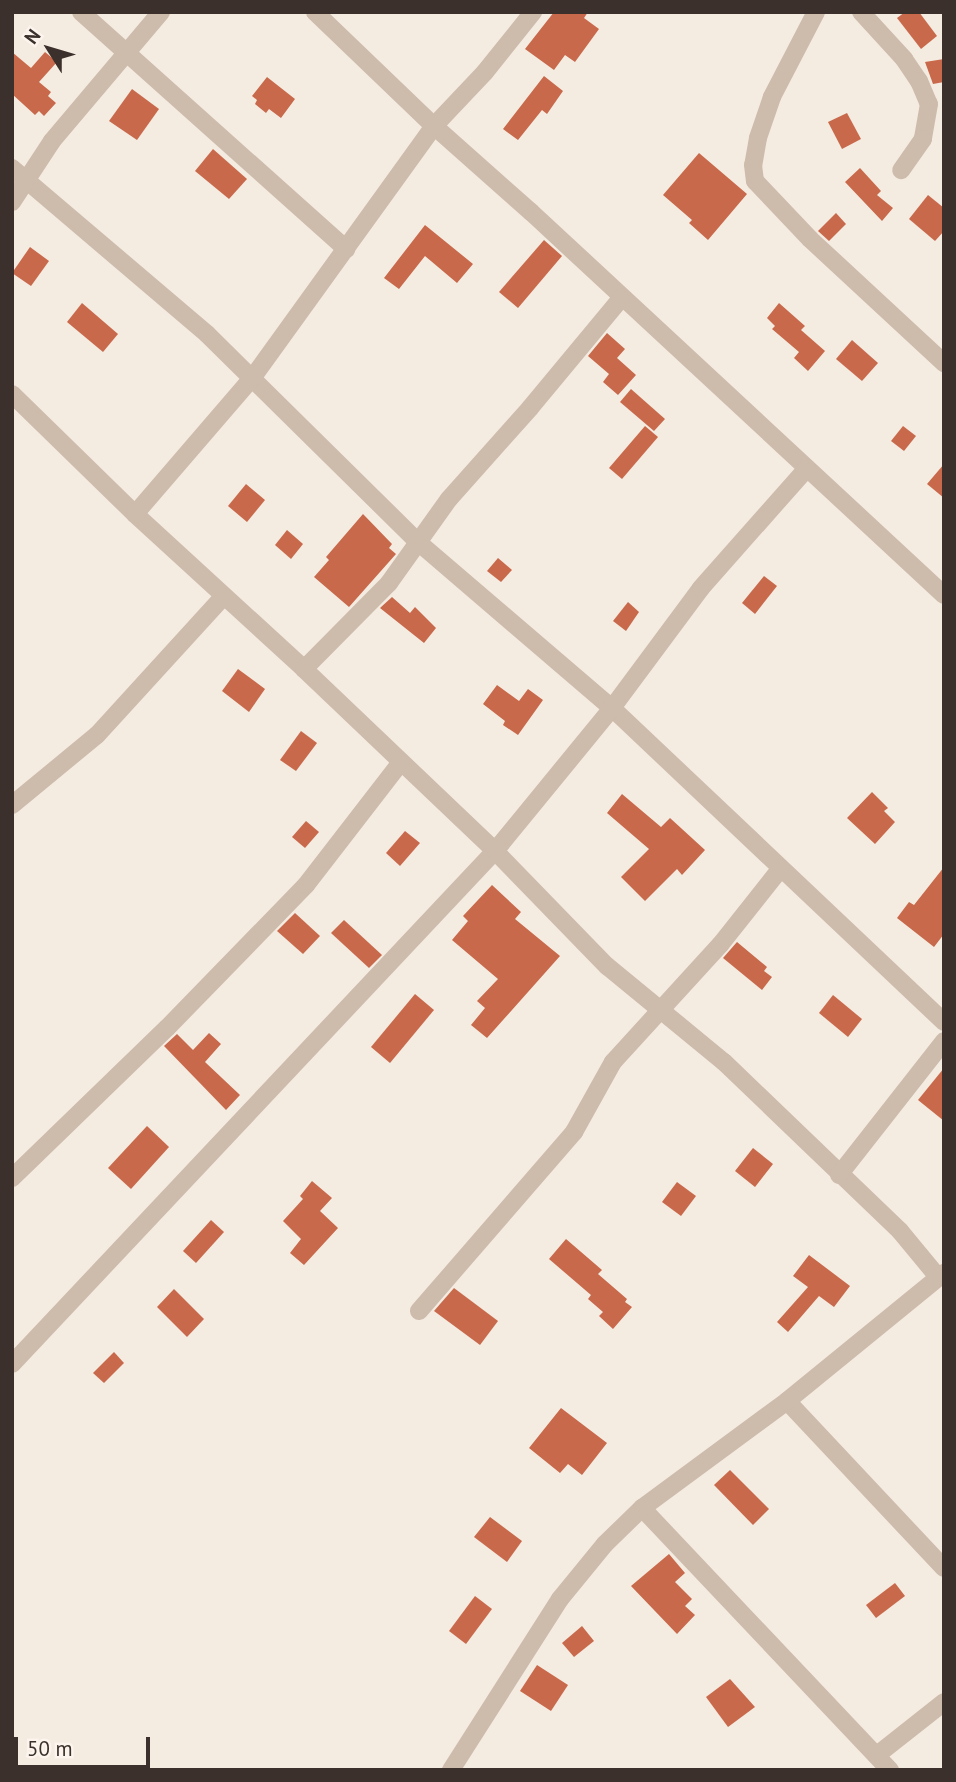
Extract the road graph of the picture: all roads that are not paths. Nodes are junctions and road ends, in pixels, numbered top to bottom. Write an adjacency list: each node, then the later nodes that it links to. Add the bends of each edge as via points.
1 (81, 12): 7 (street)
2 (161, 12): 7 (street)
3 (315, 12): 9 (street)
4 (533, 12): 9 (street)
5 (816, 12): 16 (street, via 772,97 758,138 755,181 810,239)
6 (861, 12): 8 (street)
7 (127, 55): 12 (street, via 52,141); 14 (street)
8 (936, 104): 11 (street, via 923,139)
9 (434, 126): 14 (street); 15 (street)
10 (12, 167): 12 (street)
11 (901, 170)
12 (26, 181): 13 (street); 17 (street)
13 (12, 202)
14 (346, 249): 17 (street)
15 (622, 297): 19 (street); 21 (street, via 449,499)
16 (944, 363)
17 (253, 377): 20 (street); 21 (street)
18 (12, 394): 20 (street)
19 (807, 468): 22 (street); 25 (street, via 701,588)
20 (135, 514): 23 (street)
21 (418, 542): 24 (street, via 389,583); 25 (street)
22 (944, 595)
23 (223, 597): 24 (street); 27 (street, via 97,735)
24 (304, 669): 26 (street)
25 (612, 708): 28 (street); 29 (street)
26 (401, 762): 28 (street); 34 (street, via 306,886)
27 (12, 805)
28 (495, 851): 30 (street, via 607,966); 37 (street)
29 (781, 868): 30 (street); 31 (street)
30 (662, 1009): 33 (street, via 724,1062); 36 (street, via 613,1062 574,1132)
31 (944, 1022)
32 (944, 1041): 33 (street)
33 (839, 1175): 35 (street)
34 (12, 1178)
35 (941, 1275): 38 (street)
36 (419, 1311)
37 (12, 1364)
38 (787, 1401): 39 (street); 40 (street)
39 (642, 1508): 42 (street); 43 (street, via 560,1599)
40 (944, 1568)
41 (944, 1702): 42 (street)
42 (877, 1755): 44 (street)
43 (451, 1770)
44 (890, 1770)

